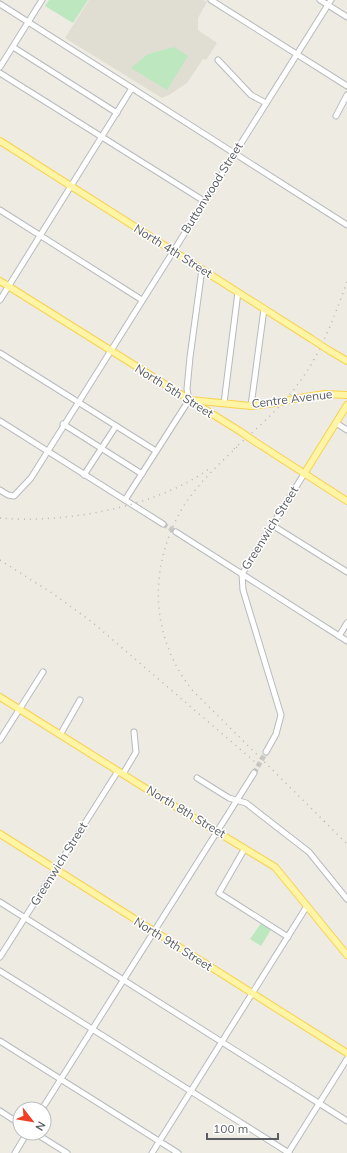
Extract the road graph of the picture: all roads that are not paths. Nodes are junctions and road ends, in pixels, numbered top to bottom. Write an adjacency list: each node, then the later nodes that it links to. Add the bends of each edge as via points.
1 (42, 0): 7 (street)
2 (211, 0): 9 (street)
3 (320, 0): 4 (street)
4 (329, 2): 6 (street); 9 (street, Buttonwood Street)
5 (0, 4): 7 (street)
6 (347, 17)
7 (28, 22): 8 (street); 14 (street)
8 (12, 47): 11 (street); 17 (street)
9 (297, 54): 13 (street); 16 (street, Buttonwood Street)
10 (218, 60): 16 (street, via 252,95)
11 (0, 67)
12 (0, 73): 19 (street)
13 (347, 86)
14 (132, 88): 17 (street); 21 (street)
15 (347, 95): 18 (street)
16 (266, 103): 21 (street, Buttonwood Street)
17 (117, 113): 19 (street)
18 (336, 116)
19 (102, 138): 22 (street); 23 (street)
20 (0, 141): 22 (main road, North 4th Street)
21 (234, 153): 23 (street, Buttonwood Street); 25 (street)
22 (71, 186): 26 (street); 27 (main road, North 4th Street)
23 (204, 201): 27 (street, Buttonwood Street)
24 (0, 210): 26 (street)
25 (347, 225)
26 (40, 236): 30 (street); 33 (street)
27 (172, 251): 28 (main road, North 4th Street); 33 (street, Buttonwood Street)
28 (202, 270): 31 (main road, North 4th Street); 39 (street, via 187,389)
29 (0, 281): 30 (main road, North 5th Street)
30 (9, 286): 32 (street); 35 (main road, North 5th Street)
31 (238, 292): 34 (main road, North 4th Street); 41 (street)
32 (0, 300)
33 (142, 300): 35 (street, Buttonwood Street)
34 (264, 309): 37 (main road, North 4th Street, bridge); 42 (street)
35 (110, 351): 39 (main road, North 5th Street); 40 (street, Buttonwood Street)
36 (0, 353): 40 (street)
37 (347, 361)
38 (347, 395): 42 (main road, Centre Avenue, bridge, via 325,394)
39 (189, 400): 41 (main road, Centre Avenue); 51 (street); 53 (main road, North 5th Street, bridge)
40 (77, 402): 46 (street, Buttonwood Street); 47 (street)
41 (224, 403): 42 (main road, Centre Avenue)
42 (251, 406)
43 (347, 406): 45 (main road, Greenwich Street)
44 (0, 422): 50 (street)
45 (336, 423): 48 (street); 53 (main road, Greenwich Street)
46 (63, 424): 49 (street); 50 (street, Buttonwood Street)
47 (116, 426): 49 (street); 51 (street)
48 (347, 430)
49 (101, 448): 52 (street); 54 (street)
50 (47, 451): 54 (street); 55 (street, Buttonwood Street, via 31,478 14,496)
51 (156, 451): 52 (street)
52 (142, 474): 56 (street)
53 (304, 474): 57 (main road, North 5th Street); 59 (street, Greenwich Street)
54 (84, 475): 56 (street)
55 (0, 490)
56 (125, 500): 58 (street)
57 (347, 501)
58 (163, 524)
59 (272, 525): 61 (street); 62 (street, Greenwich Street)
60 (176, 532): 62 (street)
61 (347, 572)
62 (242, 574): 64 (street); 73 (street, Greenwich Street, via 243,590 280,715 276,734)
63 (347, 623): 64 (street)
64 (339, 636): 65 (street)
65 (347, 640)
66 (42, 672): 69 (street)
67 (0, 697): 69 (main road, North 8th Street)
68 (80, 700): 71 (street)
69 (20, 709): 71 (main road, North 8th Street); 72 (street)
70 (134, 732): 74 (street, Greenwich Street, via 136,752)
71 (60, 735): 74 (main road, North 8th Street)
72 (0, 740)
73 (266, 752)
74 (120, 772): 78 (main road, North 8th Street); 81 (street, Greenwich Street)
75 (254, 773): 77 (street)
76 (196, 778): 77 (street, via 228,798)
77 (236, 800): 78 (street); 82 (street, via 246,803 309,852)
78 (217, 831): 80 (main road, North 8th Street); 86 (street)
79 (0, 834): 81 (main road, North 9th Street)
80 (245, 848): 84 (main road, North 8th Street, via 275,866); 87 (street, via 219,893)
81 (56, 869): 85 (street, Greenwich Street); 86 (main road, North 9th Street)
82 (347, 899)
83 (0, 902): 85 (street)
84 (307, 906): 87 (street); 88 (main road, North 8th Street)
85 (25, 918): 89 (street, Greenwich Street); 91 (street)
86 (154, 932): 91 (street); 92 (main road, North 9th Street)
87 (288, 937): 92 (street)
88 (347, 956)
89 (0, 957)
90 (0, 971): 93 (street)
91 (123, 981): 93 (street); 95 (street)
92 (252, 993): 95 (street); 96 (main road, North 9th Street)
93 (92, 1030): 98 (street); 99 (street)
94 (0, 1041): 98 (street)
95 (221, 1042): 99 (street); 101 (street)
96 (347, 1052)
97 (347, 1059): 101 (street)
98 (61, 1080): 100 (street); 107 (street)
99 (190, 1092): 107 (street); 112 (street)
100 (47, 1101)
101 (319, 1103): 104 (street); 112 (street)
102 (0, 1111): 103 (street)
103 (12, 1119)
104 (347, 1121)
105 (22, 1141): 108 (street)
106 (48, 1141): 109 (street)
107 (159, 1141): 110 (street); 111 (street)
108 (15, 1153)
109 (67, 1153)
110 (152, 1153)
111 (178, 1153)
112 (288, 1153)

